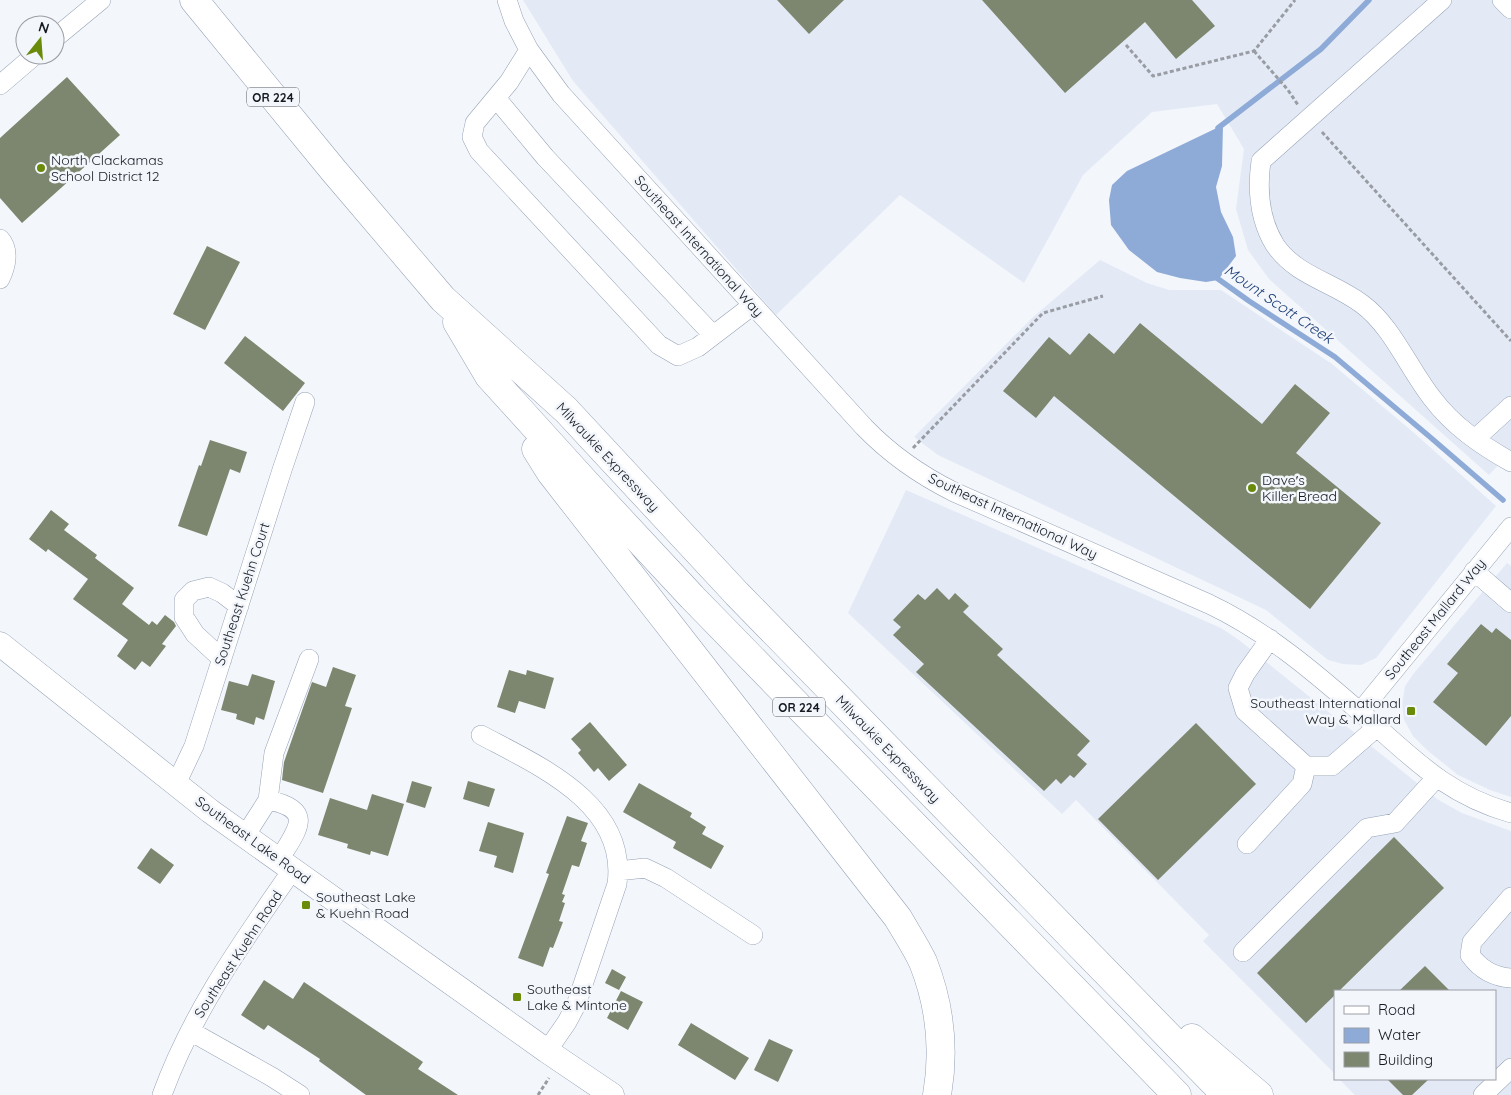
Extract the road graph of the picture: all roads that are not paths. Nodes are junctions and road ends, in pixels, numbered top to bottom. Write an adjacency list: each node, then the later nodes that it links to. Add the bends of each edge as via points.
1 (101, 0): 7 (street)
2 (194, 0): 14 (highway, Milwaukie Expressway / OR 224)
3 (507, 0): 8 (street, Southeast International Way)
4 (1442, 0): 20 (street, via 1261,161 1258,181 1266,229 1290,262 1363,304 1387,330 1431,398 1451,421)
5 (1502, 0): 6 (street)
6 (1511, 9)
7 (65, 30)
8 (529, 50): 11 (street); 15 (street, Southeast International Way, via 575,110)
9 (23, 65): 10 (street)
10 (0, 85)
11 (496, 98): 16 (street, via 545,157); 16 (street, via 475,124 472,137 479,151 659,345 678,356 698,347)
12 (0, 239): 13 (street, via 5,245 6,257)
13 (0, 279)
14 (444, 299): 17 (highway, Milwaukie Expressway / OR 224); 43 (highway, Milwaukie Expressway / OR 224, via 566,410 737,594)
15 (753, 305): 16 (street); 26 (street, Southeast International Way, via 870,434 900,460 934,482 1216,607)
16 (713, 335)
17 (489, 376): 53 (highway, via 551,473 898,918 922,960 935,998 941,1031); 54 (highway, Milwaukie Expressway / OR 224, via 692,597)
18 (305, 402): 25 (street, Southeast Kuehn Court)
19 (1511, 406): 20 (street)
20 (1475, 439): 21 (street)
21 (1511, 462)
22 (1511, 527): 23 (street, Southeast Mallard Way)
23 (1474, 571): 24 (street); 30 (street, Southeast Mallard Way)
24 (1511, 602)
25 (239, 606): 28 (street, Southeast Kuehn Court); 28 (street, via 209,587 193,591 184,600 184,617 195,634)
26 (1270, 639): 30 (street, Southeast International Way); 33 (street, via 1238,688 1245,711)
27 (0, 644): 35 (main road, Southeast Lake Road)
28 (222, 659): 35 (street, Southeast Kuehn Court, via 194,746)
29 (309, 659): 36 (street, via 274,753)
30 (1360, 712): 31 (street, Southeast International Way)
31 (1377, 727): 33 (street, via 1332,766); 34 (street, Southeast International Way)
32 (481, 735): 41 (street, via 548,771 592,806 614,845)
33 (1306, 766): 39 (street, via 1302,784)
34 (1436, 778): 37 (street, Southeast International Way, via 1468,797); 45 (street, via 1395,823 1368,828)
35 (176, 784): 38 (main road, Southeast Lake Road)
36 (268, 800): 38 (street); 40 (street, Southeast Kuehn Road, via 288,806 300,819)
37 (1511, 813)
38 (245, 836): 40 (main road, Southeast Lake Road)
39 (1247, 844)
40 (286, 865): 47 (street, Southeast Kuehn Road); 48 (main road, Southeast Lake Road)
41 (618, 872): 44 (street, via 644,868 666,878); 48 (street, via 576,1005)
42 (1511, 897): 46 (street, via 1472,942 1470,955 1477,966 1498,977)
43 (1059, 924): 55 (highway, Milwaukie Expressway / OR 224); 56 (highway)
44 (753, 934)
45 (1243, 952)
46 (1511, 978)
47 (190, 1031): 50 (street, Southeast Kuehn Road); 51 (street)
48 (547, 1051): 52 (main road, Southeast Lake Road)
49 (1511, 1068): 57 (street)
50 (162, 1095)
51 (300, 1095)
52 (612, 1095)
53 (937, 1095)
54 (1177, 1095)
55 (1226, 1095)
56 (1259, 1095)
57 (1483, 1095)

